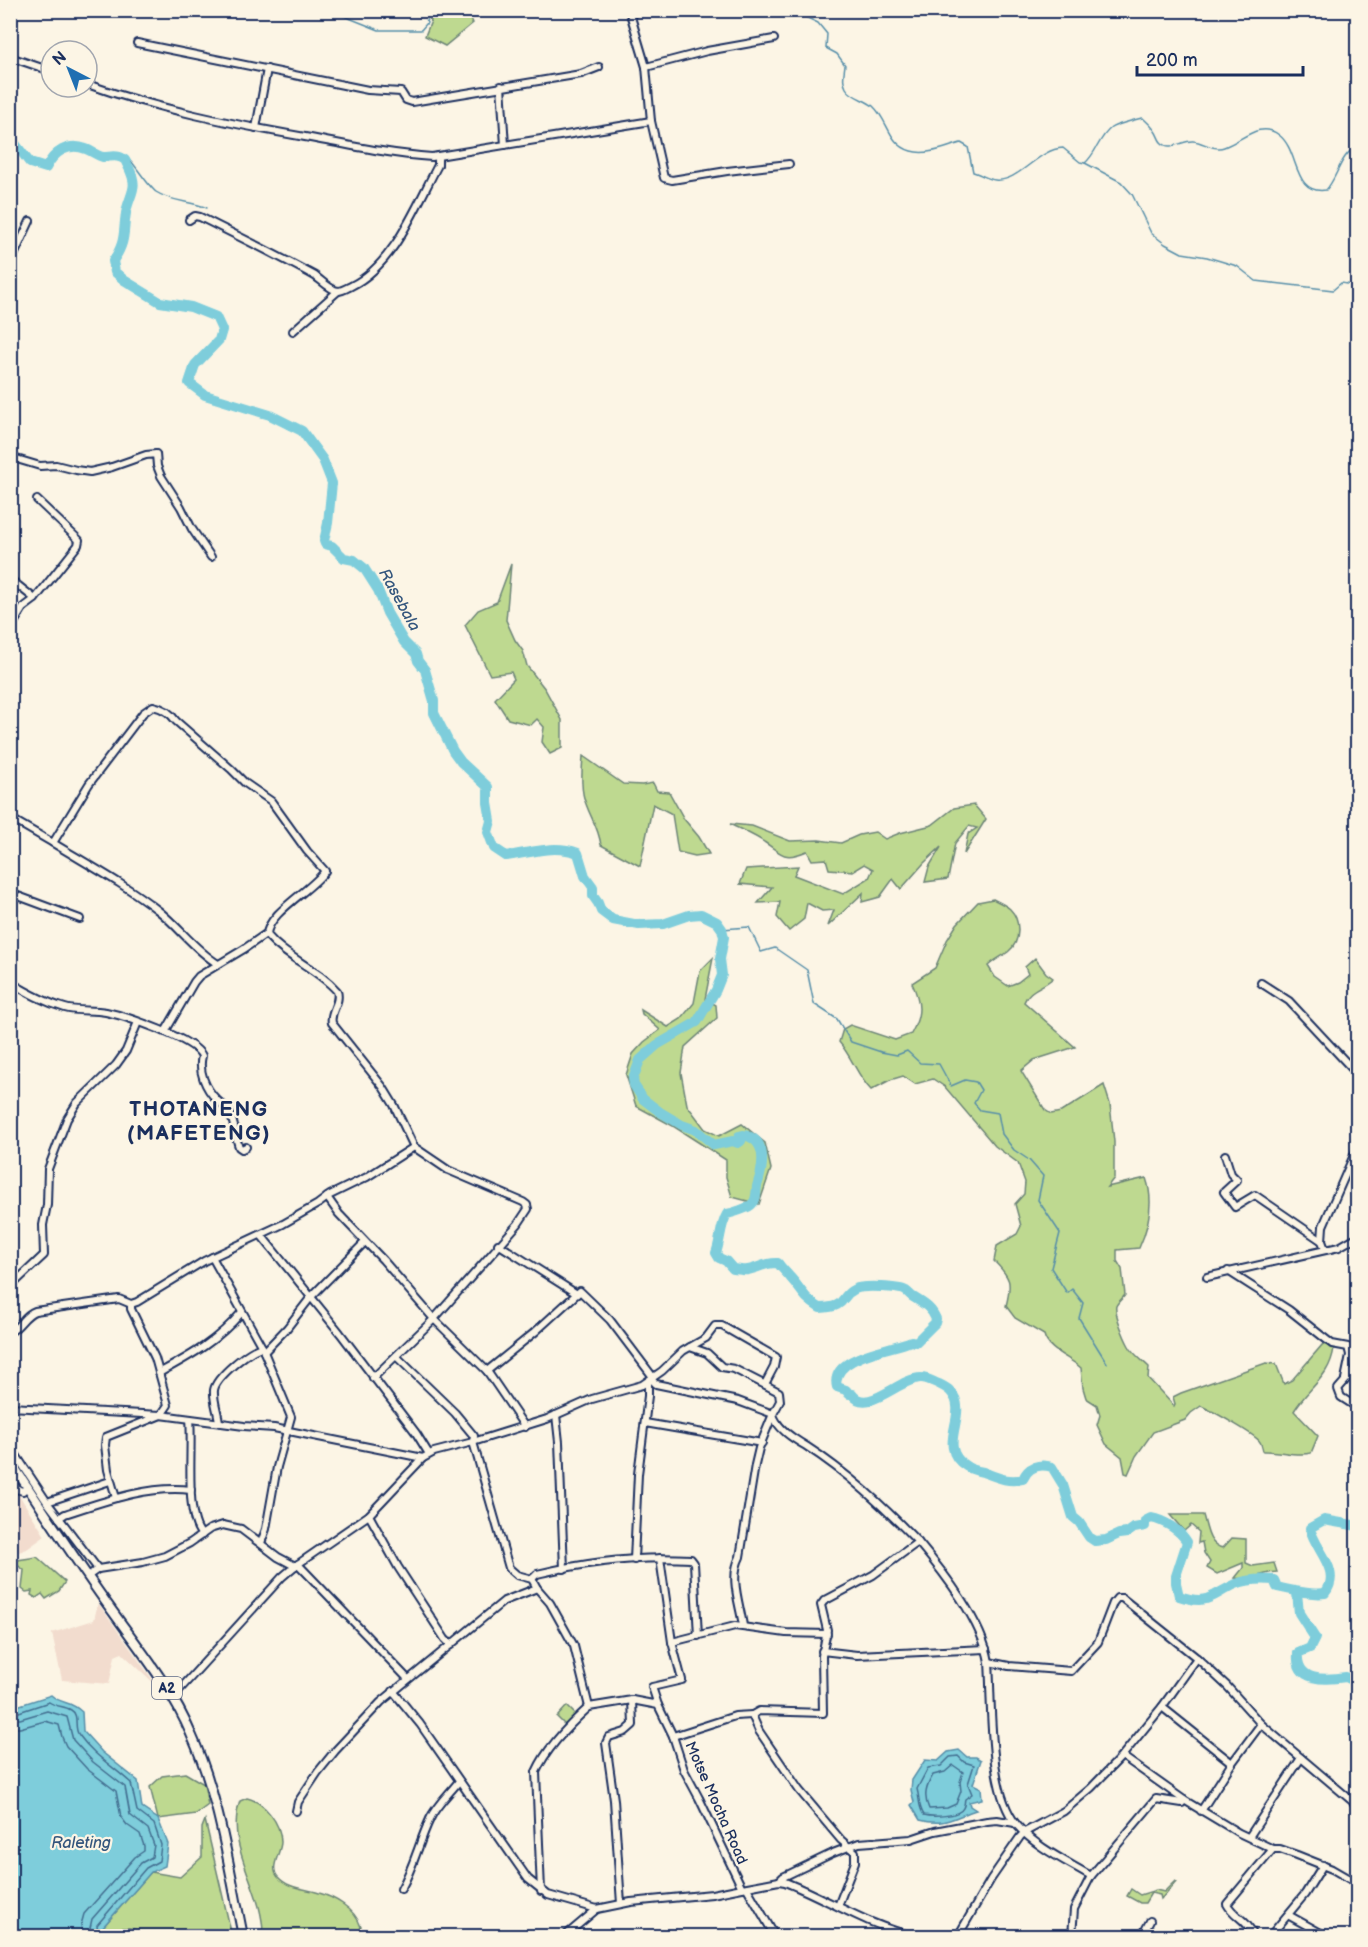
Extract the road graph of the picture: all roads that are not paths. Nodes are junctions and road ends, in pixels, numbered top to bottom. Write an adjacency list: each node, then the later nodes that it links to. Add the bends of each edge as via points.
1 (629, 10): 6 (street)
2 (774, 39): 6 (street)
3 (137, 43): 8 (street)
4 (10, 57): 5 (street)
5 (39, 67)
6 (646, 67): 11 (street)
7 (599, 68): 9 (street)
8 (267, 69): 9 (street, via 368,90 401,92 412,102); 12 (street)
9 (501, 86): 13 (street)
10 (99, 88): 12 (street, via 145,103)
11 (651, 122): 13 (street); 15 (street, via 664,178)
12 (256, 128): 14 (street, via 402,155)
13 (505, 145): 14 (street)
14 (438, 156): 19 (street, via 438,165 387,257 362,280)
15 (789, 164)
16 (189, 220): 19 (street, via 200,217)
17 (30, 221): 18 (street)
18 (10, 264)
19 (338, 291): 20 (street)
20 (293, 332)
21 (10, 457): 23 (street, via 30,464 90,472 156,454 161,476)
22 (38, 500): 25 (street, via 79,540 77,548)
23 (211, 557)
24 (10, 579): 25 (street)
25 (35, 599): 26 (street, via 23,608)
26 (10, 628)
27 (10, 818): 28 (street)
28 (53, 843): 31 (street, via 123,737 148,708 162,708 245,783 271,801 325,871 276,916); 32 (street, via 133,891)
29 (10, 893): 30 (street)
30 (80, 919)
31 (267, 933): 32 (street); 40 (street, via 285,952 337,991 339,1001 332,1023 383,1087)
32 (218, 963): 36 (street, via 194,982)
33 (10, 982): 35 (street, via 24,992 68,1009 108,1012)
34 (1261, 983): 37 (street, via 1289,1001)
35 (138, 1022): 36 (street); 53 (street, via 116,1065 77,1103 67,1119 48,1169 44,1255)
36 (165, 1032): 39 (street, via 200,1052 202,1076 231,1115 239,1147)
37 (1358, 1075)
38 (1358, 1146): 45 (street, via 1323,1226)
39 (246, 1147)
40 (414, 1147): 42 (street); 47 (street, via 448,1170 527,1205 526,1213)
41 (1225, 1155): 45 (street, via 1237,1180 1224,1192 1235,1207 1255,1195)
42 (327, 1197): 43 (street); 46 (street)
43 (261, 1235): 50 (street); 55 (street)
44 (1355, 1238): 48 (street); 49 (street)
45 (1322, 1241): 49 (street)
46 (365, 1242): 55 (street); 58 (street)
47 (498, 1244): 54 (street); 58 (street)
48 (1358, 1246)
49 (1325, 1249): 51 (street)
50 (212, 1257): 56 (street); 57 (street)
51 (1228, 1271): 52 (street); 68 (street, via 1289,1310 1332,1344 1348,1347)
52 (1207, 1276)
53 (10, 1287)
54 (577, 1294): 64 (street); 67 (street, via 583,1292 610,1320)
55 (311, 1297): 61 (street, via 287,1328); 66 (street)
56 (131, 1304): 59 (street, via 119,1299 35,1311); 65 (street)
57 (242, 1312): 61 (street); 65 (street, via 214,1341)
58 (434, 1320): 62 (street); 64 (street)
59 (10, 1332)
60 (690, 1347): 67 (street); 69 (street, via 710,1355 722,1367); 69 (street, via 706,1338 715,1326 722,1326 776,1357)
61 (263, 1349): 76 (street, via 253,1350 217,1381 214,1393); 79 (street, via 291,1417)
62 (396, 1356): 66 (street); 80 (street, via 455,1413 474,1436)
63 (1358, 1366): 68 (street)
64 (487, 1371): 78 (street)
65 (159, 1373): 73 (street, via 168,1405)
66 (373, 1378): 83 (street, via 416,1433)
67 (651, 1379): 72 (street, via 656,1384 738,1401); 74 (street); 77 (street)
68 (1345, 1379): 71 (street, via 1338,1393)
69 (765, 1384): 72 (street, via 780,1394)
70 (10, 1407): 73 (street)
71 (1358, 1408)
72 (773, 1414): 81 (street); 94 (street, via 776,1423 842,1470)
73 (161, 1415): 75 (street); 85 (street, via 106,1437)
74 (556, 1415): 78 (street); 100 (street)
75 (190, 1419): 76 (street); 88 (street)
76 (219, 1422): 79 (street)
77 (645, 1423): 81 (street); 97 (street)
78 (525, 1427): 80 (street)
79 (287, 1431): 83 (street); 95 (street)
80 (473, 1442): 83 (street); 102 (street, via 509,1568)
81 (762, 1443): 104 (street, via 735,1570)
82 (10, 1446): 90 (street)
83 (426, 1456): 91 (street)
84 (10, 1461): 87 (main road, A2)
85 (110, 1480): 89 (street); 90 (street)
86 (10, 1482): 87 (street, via 22,1491)
87 (28, 1486): 101 (main road, A2)
88 (191, 1490): 89 (street); 93 (street, via 195,1522)
89 (116, 1498): 92 (street)
90 (47, 1502): 92 (street)
91 (369, 1515): 98 (street); 108 (street)
92 (59, 1518): 99 (street)
93 (202, 1535): 95 (street, via 217,1526 233,1526); 99 (street, via 165,1556)
94 (918, 1542): 105 (street, via 873,1575 822,1603); 109 (street, via 962,1600)
95 (261, 1543): 98 (street)
96 (660, 1558): 97 (street); 106 (street, via 693,1560); 107 (street)
97 (634, 1560): 100 (street)
98 (296, 1565): 113 (street); 115 (street)
99 (98, 1569): 101 (street)
100 (564, 1569): 102 (street, via 537,1574)
101 (88, 1576): 115 (main road, A2)
102 (532, 1579): 103 (street)
103 (537, 1588): 108 (street, via 504,1601); 118 (street, via 574,1646)
104 (743, 1626): 105 (street); 106 (street)
105 (827, 1634): 110 (street)
106 (698, 1636): 107 (street)
107 (672, 1642): 117 (street, via 682,1680 652,1687)
108 (451, 1645): 113 (street)
109 (986, 1649): 110 (street, via 857,1655); 112 (street)
110 (822, 1651): 120 (street, via 823,1713 759,1711)
111 (1197, 1658): 112 (street, via 1117,1598 1098,1642 1071,1671); 119 (street); 121 (street)
112 (989, 1662): 131 (street, via 995,1762 1000,1789)
113 (408, 1679): 114 (street)
114 (393, 1691): 126 (street); 129 (street, via 335,1751)
115 (173, 1697): 148 (main road, A2, via 211,1785)
116 (632, 1700): 117 (street); 118 (street); 143 (street, via 633,1725 609,1737 606,1743)
117 (658, 1705): 122 (street, Motse Mocha Road)
118 (589, 1707): 142 (street, via 554,1744 536,1772)
119 (1162, 1707): 123 (street); 125 (street)
120 (752, 1715): 122 (street, via 735,1716); 134 (street, via 798,1790)
121 (1261, 1724): 124 (street); 125 (street)
122 (673, 1736): 140 (street, Motse Mocha Road, via 684,1770)
123 (1122, 1756): 127 (street); 132 (street, via 1070,1807)
124 (1301, 1758): 128 (street); 133 (street)
125 (1232, 1763): 130 (street)
126 (459, 1781): 141 (street, via 430,1819); 142 (street, via 528,1879)
127 (1184, 1800): 130 (street); 137 (street, via 1182,1803 1155,1799)
128 (1358, 1806)
129 (296, 1810)
130 (1202, 1811): 133 (street)
131 (1015, 1823): 132 (street); 134 (street, via 987,1821 910,1839)
132 (1025, 1832): 137 (street); 152 (street, via 991,1879)
133 (1249, 1837): 135 (street)
134 (850, 1846): 138 (street); 144 (street, via 855,1862)
135 (1273, 1849): 136 (street); 155 (street, via 1227,1904 1248,1923)
136 (1323, 1865): 139 (street); 146 (street)
137 (1091, 1876): 153 (street, via 1074,1909)
138 (779, 1881): 140 (street); 144 (street)
139 (1358, 1884)
140 (744, 1888): 143 (street); 150 (street, Motse Mocha Road)
141 (401, 1889)
142 (541, 1891): 145 (street)
143 (621, 1904): 145 (street)
144 (838, 1906): 151 (street, via 889,1930)
145 (597, 1909): 149 (street)
146 (1288, 1915): 156 (street); 157 (street)
147 (1150, 1921): 154 (street)
148 (243, 1936)
149 (565, 1936)
150 (775, 1936)
151 (914, 1936)
152 (958, 1936)
153 (1072, 1936)
154 (1142, 1936)
155 (1254, 1936)
156 (1270, 1936)
157 (1326, 1936)

